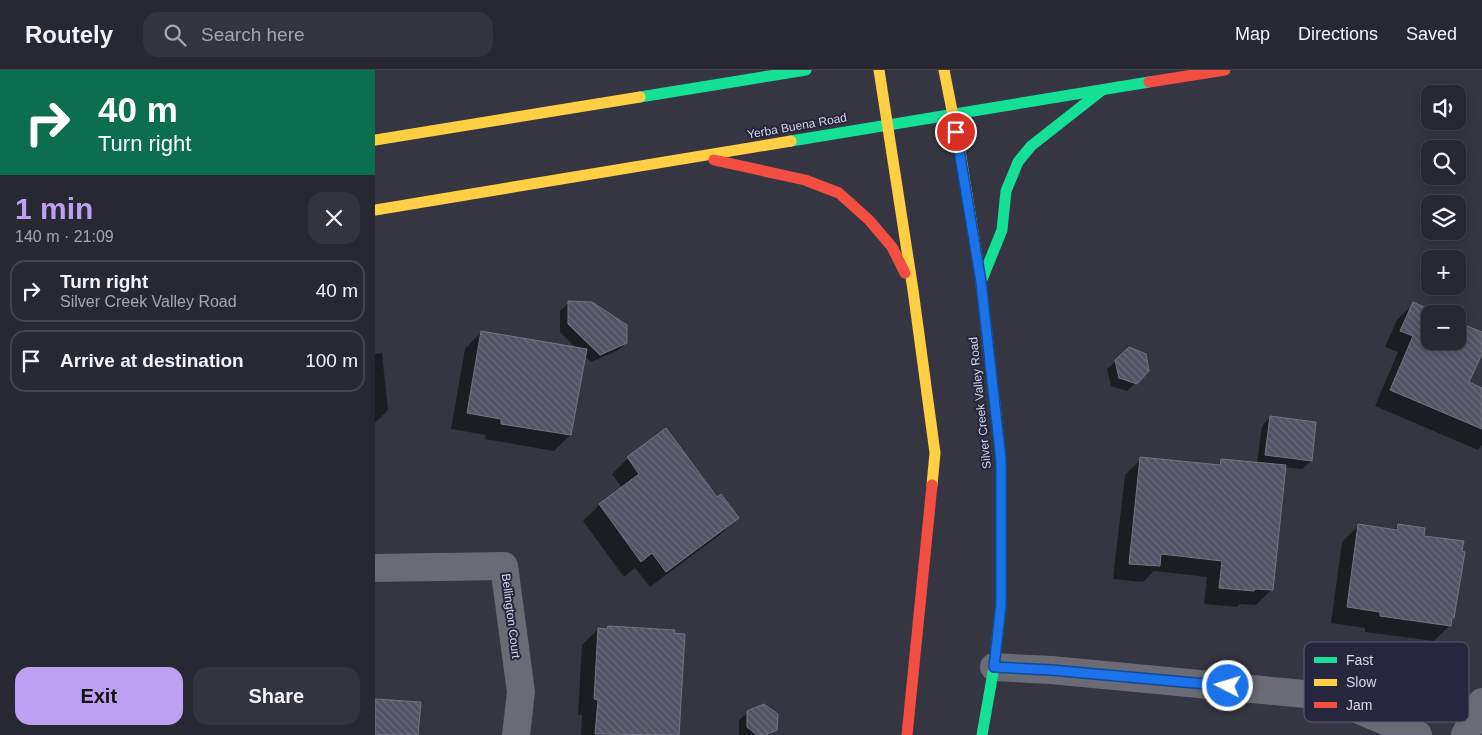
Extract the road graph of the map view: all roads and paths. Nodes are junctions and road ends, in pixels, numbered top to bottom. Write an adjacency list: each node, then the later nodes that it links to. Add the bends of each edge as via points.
1 (747, 70): 6 (main road)
2 (806, 70): 6 (main road)
3 (879, 70): 9 (main road)
4 (944, 70): 8 (main road, Silver Creek Valley Road)
5 (1225, 70): 7 (main road, Yerba Buena Road)
6 (730, 84): 10 (main road)
7 (1103, 90): 8 (main road, Yerba Buena Road); 13 (main road, via 1031,146 1018,162 1006,191 1002,230)
8 (952, 113): 9 (main road, Yerba Buena Road); 13 (main road, Silver Creek Valley Road)
9 (888, 124): 11 (main road, Yerba Buena Road); 14 (main road)
10 (375, 140)
11 (702, 157): 12 (main road, Yerba Buena Road); 14 (main road, via 805,180 839,193 892,247)
12 (375, 210)
13 (981, 282): 16 (main road, Silver Creek Valley Road, via 1001,460 1001,605)
14 (913, 290): 21 (main road, via 935,453)
15 (375, 568): 20 (street, Bellington Court, via 504,566 521,692)
16 (994, 667): 17 (street); 22 (main road, Silver Creek Valley Road)
17 (1304, 694)
18 (1482, 702): 24 (street)
19 (1388, 722): 23 (street)
20 (516, 735)
21 (907, 735)
22 (982, 735)
23 (1419, 735)
24 (1465, 735)

